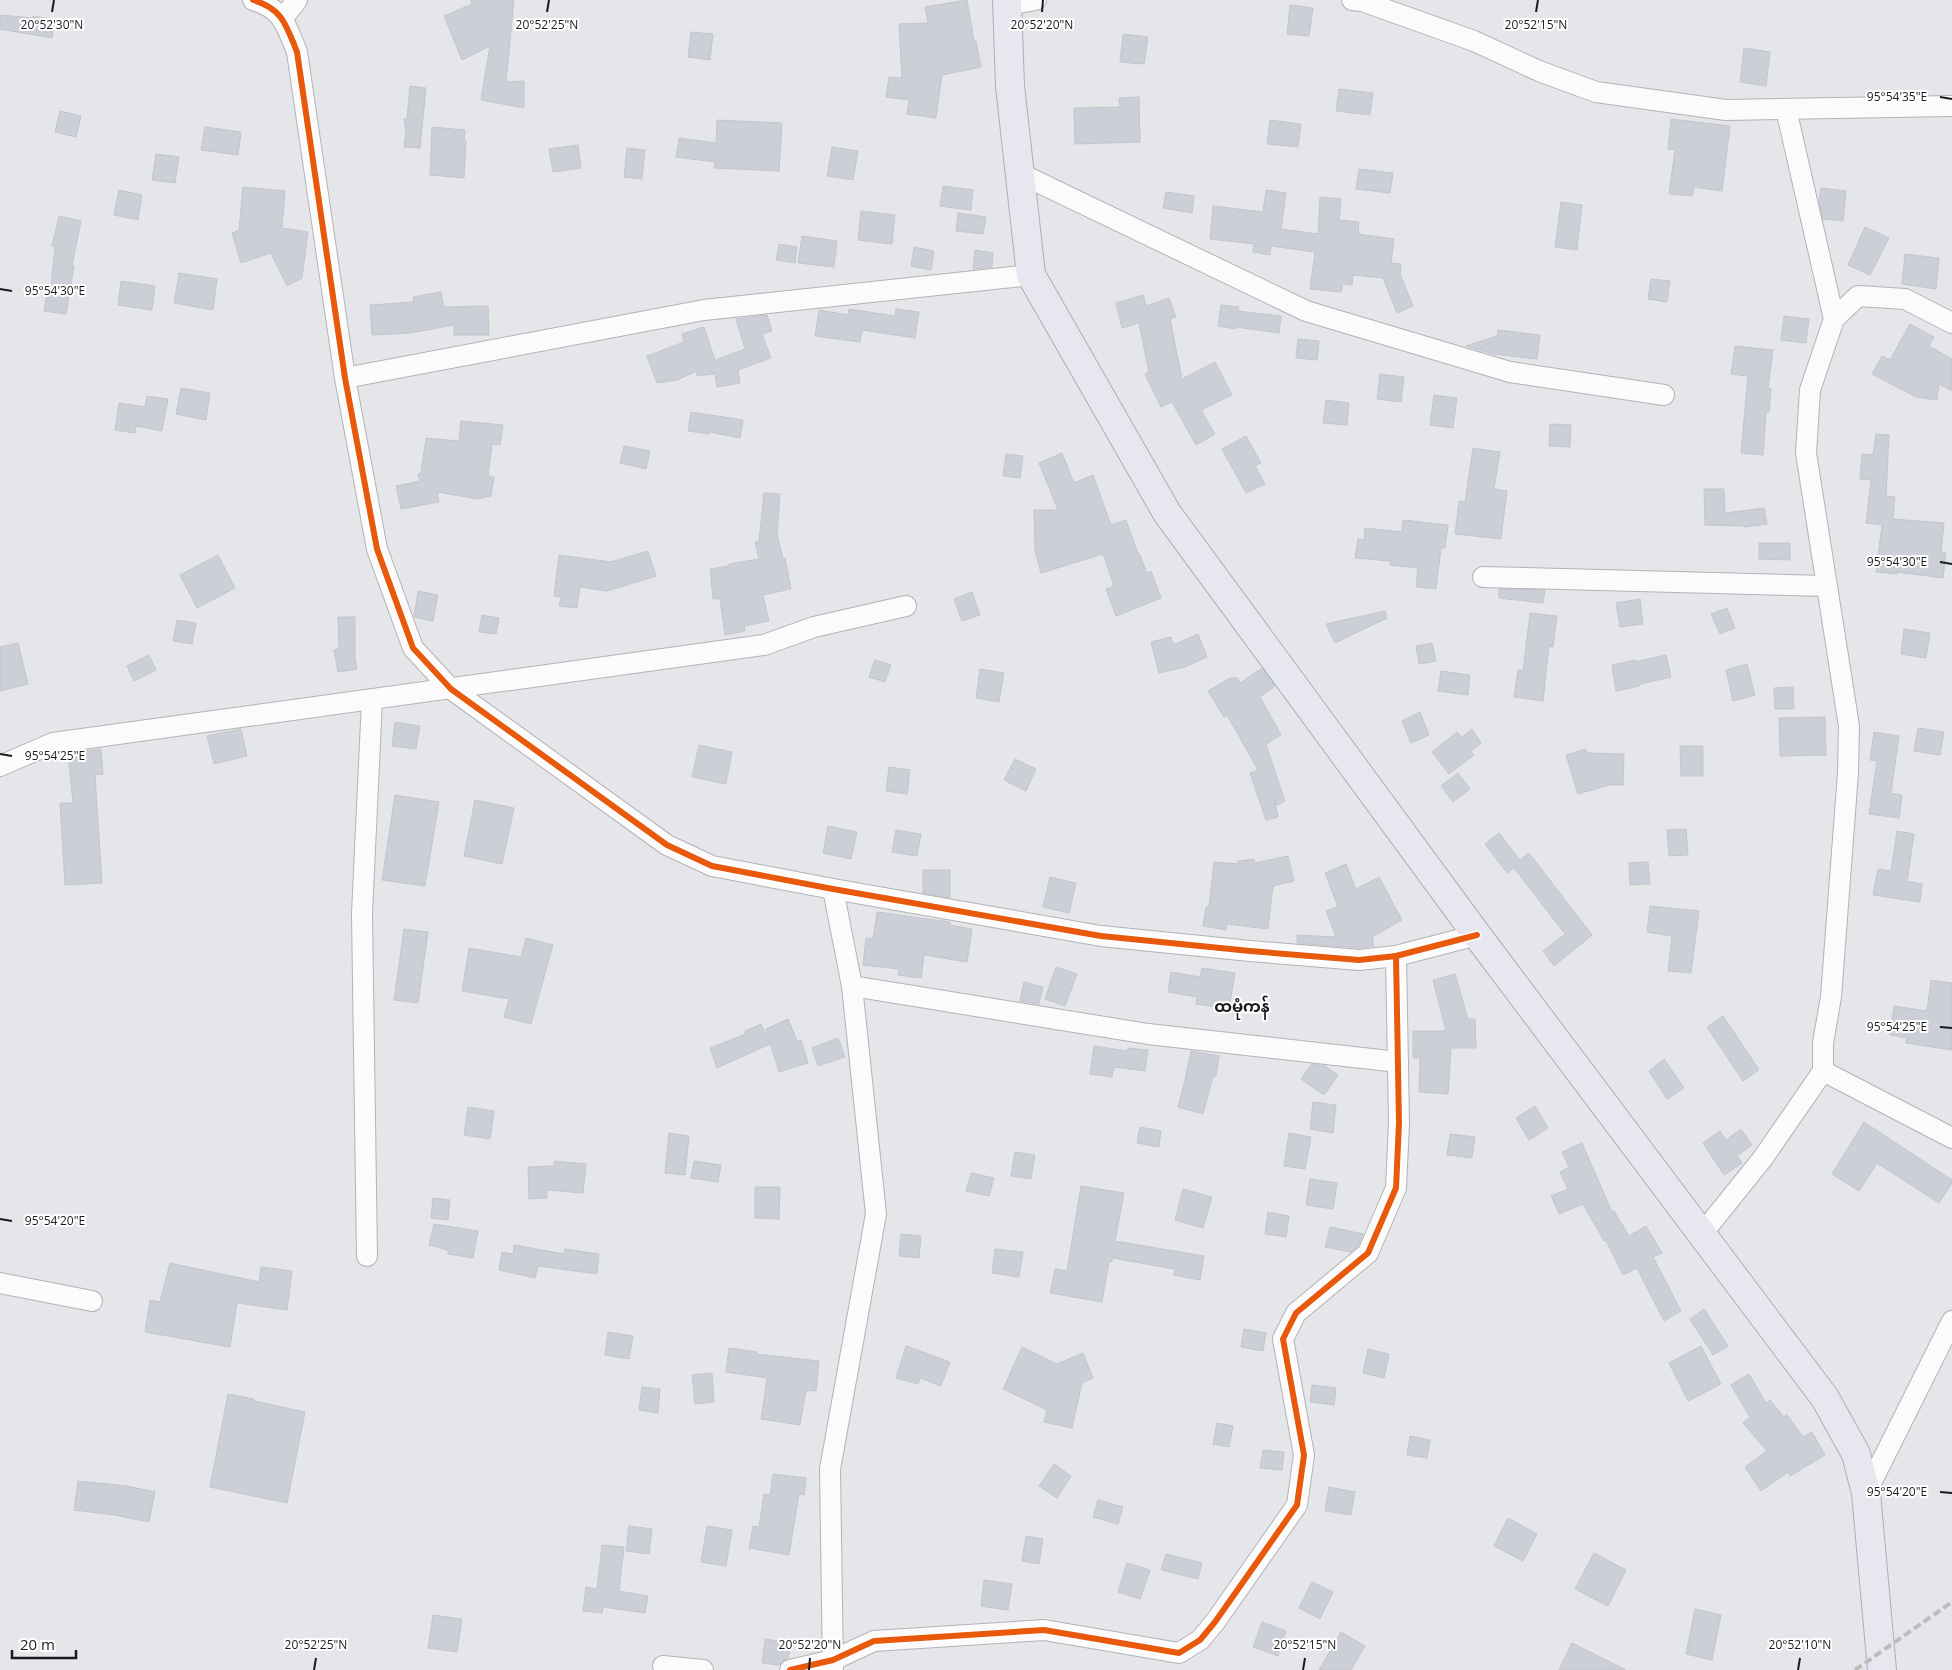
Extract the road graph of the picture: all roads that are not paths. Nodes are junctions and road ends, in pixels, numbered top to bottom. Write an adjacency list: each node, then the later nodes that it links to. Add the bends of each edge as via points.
1 (253, 0): 6 (street, via 264,3)
2 (297, 0): 6 (street)
3 (1036, 0): 5 (street)
4 (1352, 0): 8 (street, via 1474,41 1539,71 1596,92 1726,110)
5 (1007, 3): 9 (highway, via 1010,86)
6 (283, 18): 13 (street, via 297,52)
7 (1952, 106): 8 (street)
8 (1786, 109): 11 (street)
9 (1019, 173): 10 (highway); 14 (street, via 1306,310 1510,372)
10 (1031, 275): 13 (street, via 704,310); 22 (highway, via 1167,513)
11 (1834, 319): 12 (street, via 1858,296 1905,299); 16 (street, via 1810,390 1806,454)
12 (1952, 323)
13 (345, 378): 18 (street, via 376,549 413,648)
14 (1664, 395)
15 (1483, 577): 16 (street)
16 (1826, 586): 26 (street, via 1849,726 1848,773)
17 (906, 606): 18 (street, via 814,627 764,645)
18 (451, 689): 19 (street); 21 (street, via 667,845 712,866)
19 (372, 700): 20 (street, via 53,743); 29 (street, via 362,913)
20 (0, 766)
21 (833, 889): 23 (street, via 1101,936 1359,960); 24 (street)
22 (1477, 935): 23 (street); 28 (highway)
23 (1396, 956): 25 (street)
24 (852, 986): 25 (street, via 1148,1034); 34 (street, via 876,1214 830,1469)
25 (1398, 1062): 34 (street, via 1396,1188 1368,1253 1296,1313 1283,1339 1304,1455 1297,1505 1200,1640 1179,1653 1044,1630 874,1641)
26 (1823, 1071): 27 (street); 28 (street, via 1763,1158)
27 (1952, 1138)
28 (1702, 1234): 33 (highway, via 1825,1398 1856,1454)
29 (367, 1256)
30 (0, 1283): 31 (street)
31 (92, 1301)
32 (1952, 1320): 33 (street)
33 (1866, 1493): 38 (highway)
34 (833, 1665): 37 (street)
35 (663, 1666): 36 (street)
36 (703, 1670)
37 (790, 1670)
38 (1882, 1670)

